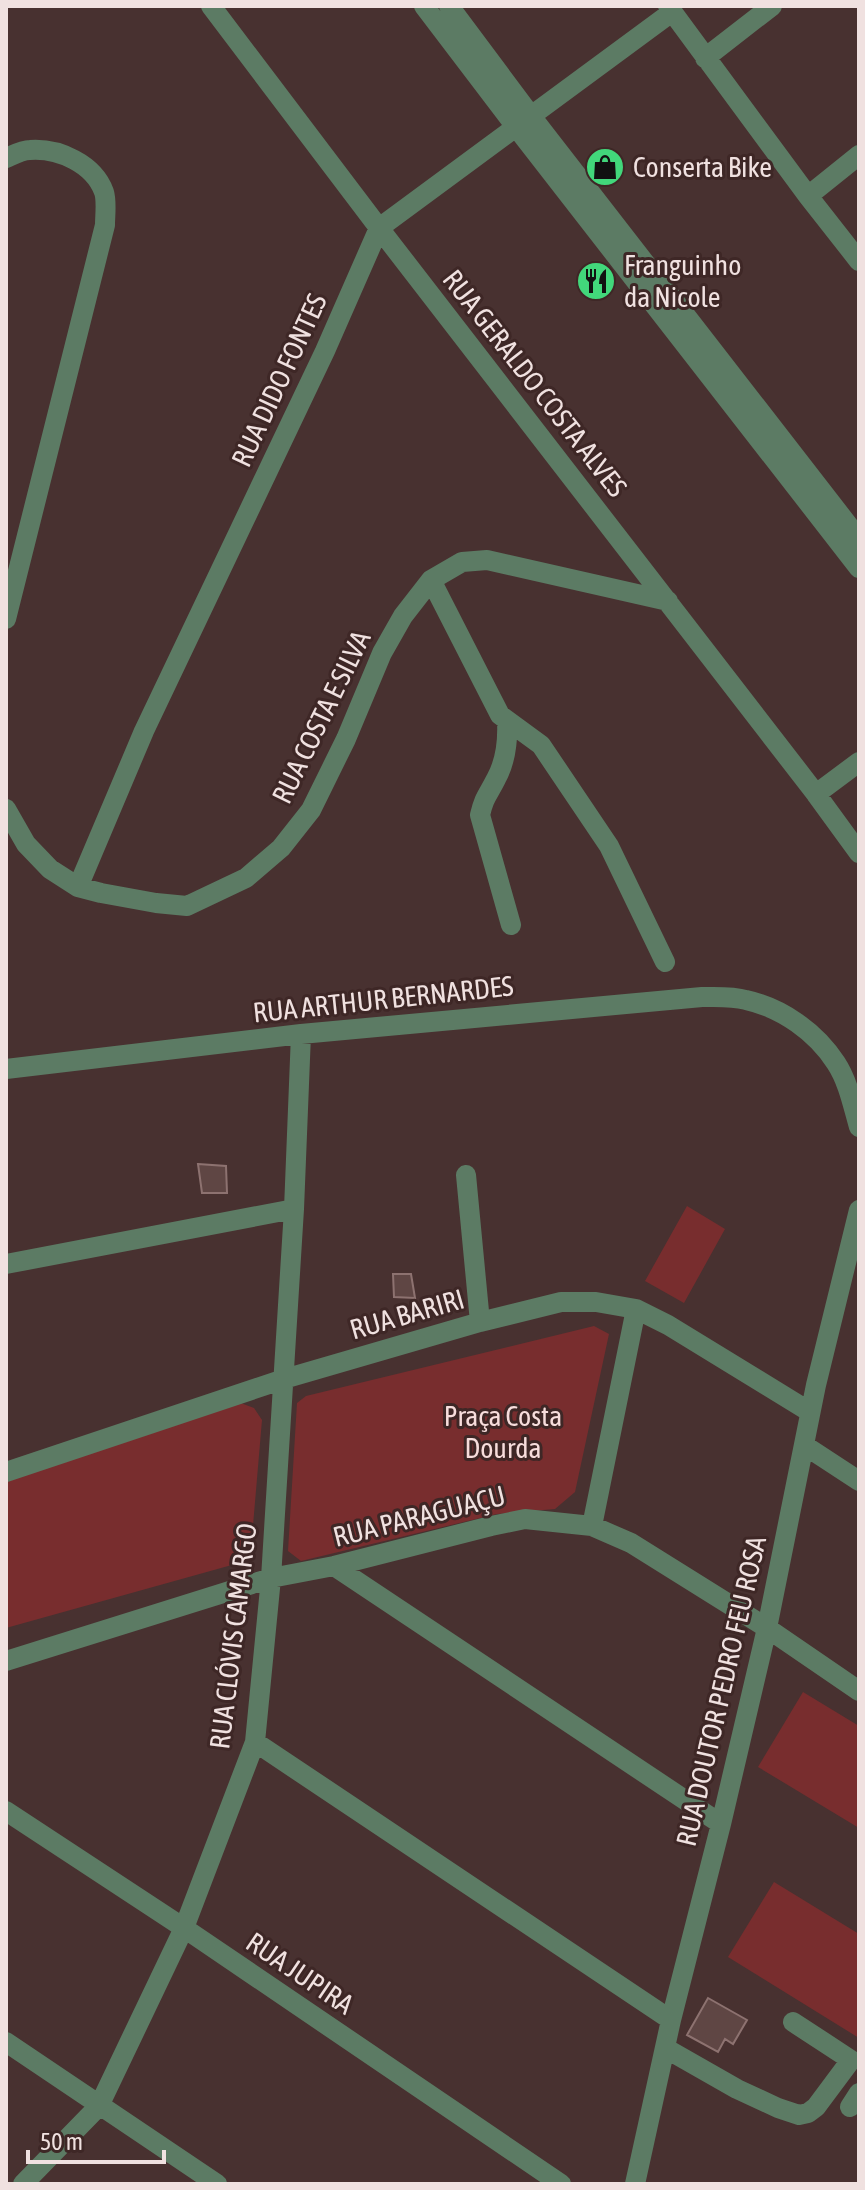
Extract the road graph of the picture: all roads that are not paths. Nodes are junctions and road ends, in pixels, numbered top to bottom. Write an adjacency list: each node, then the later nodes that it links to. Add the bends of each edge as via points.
1 (211, 6): 11 (street, RUA GERALDO COSTA ALVES)
2 (424, 6): 7 (street)
3 (449, 6): 7 (street)
4 (772, 6): 6 (street)
5 (670, 9): 6 (street); 7 (street, RUA DIDO FONTES)
6 (705, 58): 10 (street)
7 (523, 121): 11 (street, RUA DIDO FONTES); 12 (street)
8 (859, 155): 10 (street)
9 (6, 158): 18 (street, via 28,149 75,159 93,173 105,194 105,225)
10 (808, 196): 13 (street)
11 (379, 228): 17 (street, RUA GERALDO COSTA ALVES); 24 (street, RUA DIDO FONTES, via 144,731)
12 (630, 259): 14 (street); 15 (street)
13 (859, 261)
14 (859, 539)
15 (859, 568)
16 (431, 580): 17 (street, RUA COSTA E SILVA, via 462,562 487,560); 19 (street); 24 (street, RUA COSTA E SILVA, via 382,653 311,810 281,848 246,878 187,906)
17 (668, 601): 21 (street, RUA GERALDO COSTA ALVES)
18 (6, 619)
19 (507, 721): 25 (street, via 505,754 480,815); 26 (street, via 541,745 609,846)
20 (859, 762): 21 (street)
21 (816, 794): 23 (street, RUA GERALDO COSTA ALVES)
22 (6, 809): 24 (street, RUA COSTA E SILVA, via 26,844)
23 (859, 853)
24 (78, 887)
25 (511, 925)
26 (665, 962)
27 (301, 1034): 28 (street, RUA ARTHUR BERNARDES); 29 (street, RUA ARTHUR BERNARDES, via 702,997 745,1000 790,1018 816,1038 837,1065); 31 (street, RUA CLÓVIS CAMARGO)
28 (6, 1069)
29 (859, 1127)
30 (466, 1175): 35 (street)
31 (294, 1209): 33 (street); 36 (street, RUA CLÓVIS CAMARGO)
32 (859, 1210): 37 (street, RUA DOUTOR PEDRO FEU ROSA)
33 (6, 1264)
34 (636, 1309): 35 (street, RUA BARIRI, via 561,1302); 37 (street, RUA BARIRI); 41 (street)
35 (480, 1322): 36 (street, RUA BARIRI)
36 (284, 1379): 39 (street, RUA BARIRI); 43 (street, RUA CLÓVIS CAMARGO)
37 (810, 1412): 38 (street, RUA DOUTOR PEDRO FEU ROSA)
38 (804, 1445): 40 (street); 44 (street, RUA DOUTOR PEDRO FEU ROSA)
39 (6, 1472)
40 (859, 1481)
41 (592, 1526): 42 (street, RUA PARAGUAÇU, via 525,1519); 44 (street, RUA PARAGUAÇU, via 631,1543)
42 (334, 1566): 43 (street, RUA PARAGUAÇU); 49 (street)
43 (271, 1578): 45 (street, RUA PARAGUAÇU); 47 (street, RUA CLÓVIS CAMARGO)
44 (767, 1628): 46 (street, RUA PARAGUAÇU); 49 (street, RUA DOUTOR PEDRO FEU ROSA)
45 (6, 1661)
46 (859, 1691)
47 (255, 1742): 50 (street, RUA CLÓVIS CAMARGO); 51 (street)
48 (6, 1811): 50 (street, RUA JUPIRA)
49 (721, 1824): 51 (street, RUA DOUTOR PEDRO FEU ROSA)
50 (184, 1928): 56 (street, RUA CLÓVIS CAMARGO); 59 (street, RUA JUPIRA)
51 (671, 2020): 54 (street, RUA DOUTOR PEDRO FEU ROSA)
52 (793, 2022): 55 (street)
53 (6, 2042): 56 (street)
54 (665, 2048): 55 (street, via 737,2089 799,2115 816,2107); 60 (street, RUA DOUTOR PEDRO FEU ROSA)
55 (855, 2055)
56 (99, 2106): 57 (street, RUA CLÓVIS CAMARGO); 58 (street)
57 (23, 2184)
58 (217, 2184)
59 (561, 2184)
60 (635, 2184)

